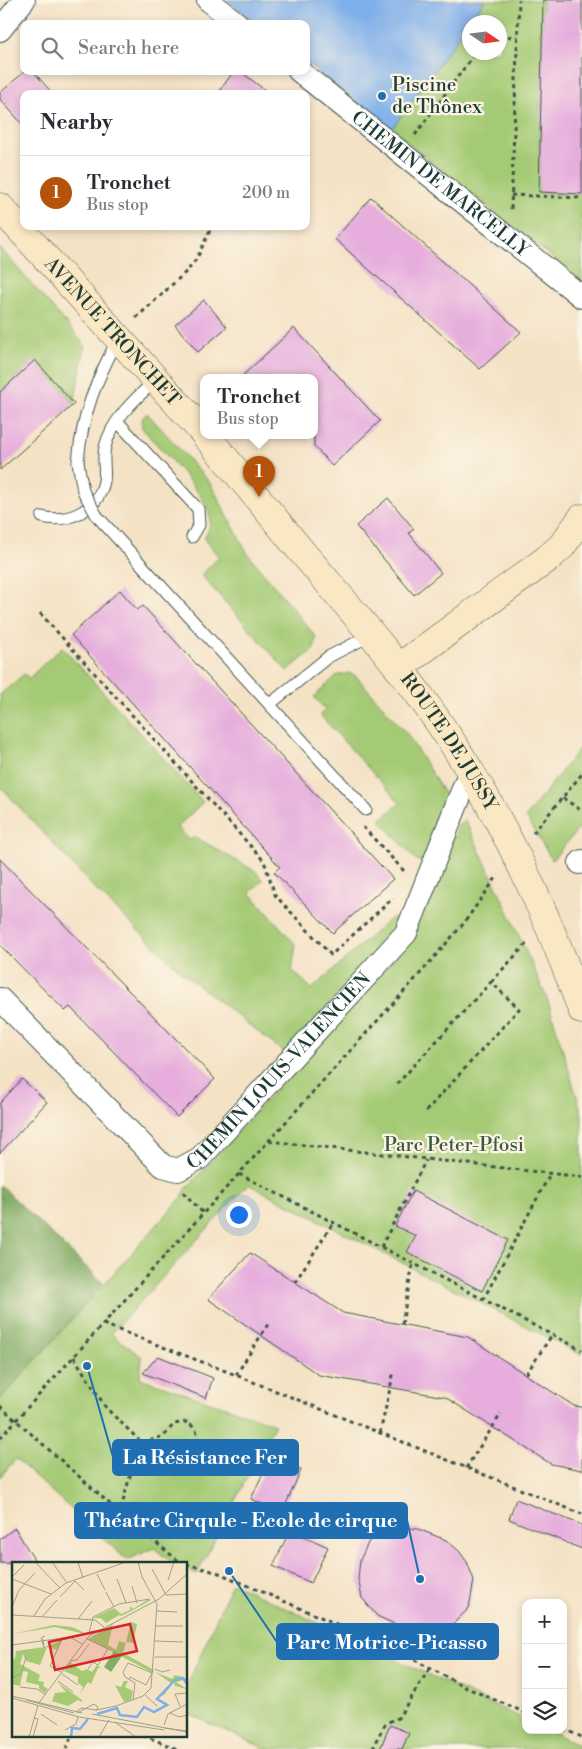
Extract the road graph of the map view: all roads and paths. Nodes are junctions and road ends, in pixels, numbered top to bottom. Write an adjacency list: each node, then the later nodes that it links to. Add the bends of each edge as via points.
1 (24, 0): 5 (street)
2 (208, 0): 4 (street)
3 (519, 0): 7 (path)
4 (233, 20)
5 (0, 30)
6 (507, 36): 7 (path)
7 (517, 37): 11 (path)
8 (470, 60): 10 (path)
9 (304, 75): 10 (street, CHEMIN DE MARCELLY)
10 (402, 153): 17 (street, CHEMIN DE MARCELLY)
11 (511, 195): 12 (path); 17 (path)
12 (582, 198)
13 (0, 207): 14 (main road, AVENUE TRONCHET)
14 (20, 229)
15 (21, 230): 20 (main road, AVENUE TRONCHET)
16 (210, 230): 19 (path, via 188,270)
17 (510, 239): 18 (street, CHEMIN DE MARCELLY)
18 (577, 293)
19 (136, 318)
20 (118, 338): 21 (main road, AVENUE TRONCHET); 31 (lane, bridge, via 87,408 81,430 78,462 83,491 97,516)
21 (157, 378): 22 (lane); 23 (main road, AVENUE TRONCHET)
22 (117, 420): 25 (lane, via 105,447 101,495 88,508 70,517 51,519); 27 (lane, via 198,509 199,525)
23 (200, 429)
24 (208, 439): 29 (main road, AVENUE TRONCHET)
25 (42, 516)
26 (582, 518): 30 (main road, ROUTE DE JUSSY, via 547,559)
27 (192, 537)
28 (40, 613): 38 (path, via 264,862 275,895 331,955)
29 (371, 635): 30 (main road, AVENUE TRONCHET); 31 (lane, via 328,657)
30 (398, 668): 32 (main road, ROUTE DE JUSSY)
31 (270, 704): 36 (lane)
32 (470, 771): 38 (street, CHEMIN LOUIS-VALENCIEN); 43 (main road, ROUTE DE JUSSY, via 533,888)
33 (582, 774): 34 (path)
34 (576, 783)
35 (563, 798): 37 (path)
36 (366, 810): 38 (path, via 362,827 406,872)
37 (582, 811)
38 (413, 890): 42 (street, CHEMIN LOUIS-VALENCIEN, via 406,933 200,1158 178,1170 163,1166)
39 (464, 923): 46 (path)
40 (528, 942): 41 (path)
41 (491, 982): 44 (path); 45 (path, via 519,1009)
42 (0, 1000)
43 (582, 1010)
44 (397, 1084)
45 (426, 1111)
46 (268, 1141): 47 (path); 48 (path)
47 (426, 1160): 49 (path); 52 (path)
48 (239, 1174): 51 (path); 57 (path)
49 (550, 1174): 50 (path); 55 (path)
50 (582, 1178)
51 (333, 1222): 52 (path); 54 (path)
52 (381, 1247): 53 (path)
53 (413, 1264): 55 (path); 58 (path)
54 (295, 1282)
55 (483, 1300): 59 (path)
56 (270, 1321): 64 (path)
57 (103, 1324): 61 (path); 64 (path)
58 (402, 1324)
59 (552, 1335): 60 (path); 63 (path)
60 (582, 1350)
61 (74, 1357): 67 (path); 70 (path, via 106,1408)
62 (394, 1371): 68 (path)
63 (526, 1374)
64 (236, 1375): 68 (path)
65 (0, 1406): 67 (path)
66 (501, 1414): 71 (path)
67 (16, 1421): 69 (path); 73 (path)
68 (380, 1433): 71 (path)
69 (0, 1438)
70 (142, 1443): 72 (path, via 164,1436 174,1424 187,1422 196,1429 198,1442); 73 (path)
71 (466, 1468): 74 (path)
72 (183, 1470)
73 (120, 1513): 75 (path)
74 (582, 1514)
75 (180, 1562)
76 (188, 1565): 77 (path, via 219,1573 394,1649)
77 (430, 1668): 78 (path); 85 (path, via 398,1718 386,1723)
78 (522, 1711)
79 (567, 1731): 82 (path)
80 (72, 1736): 83 (path)
81 (145, 1736): 84 (path)
82 (582, 1737)
83 (66, 1749)
84 (177, 1749)
85 (374, 1749)

